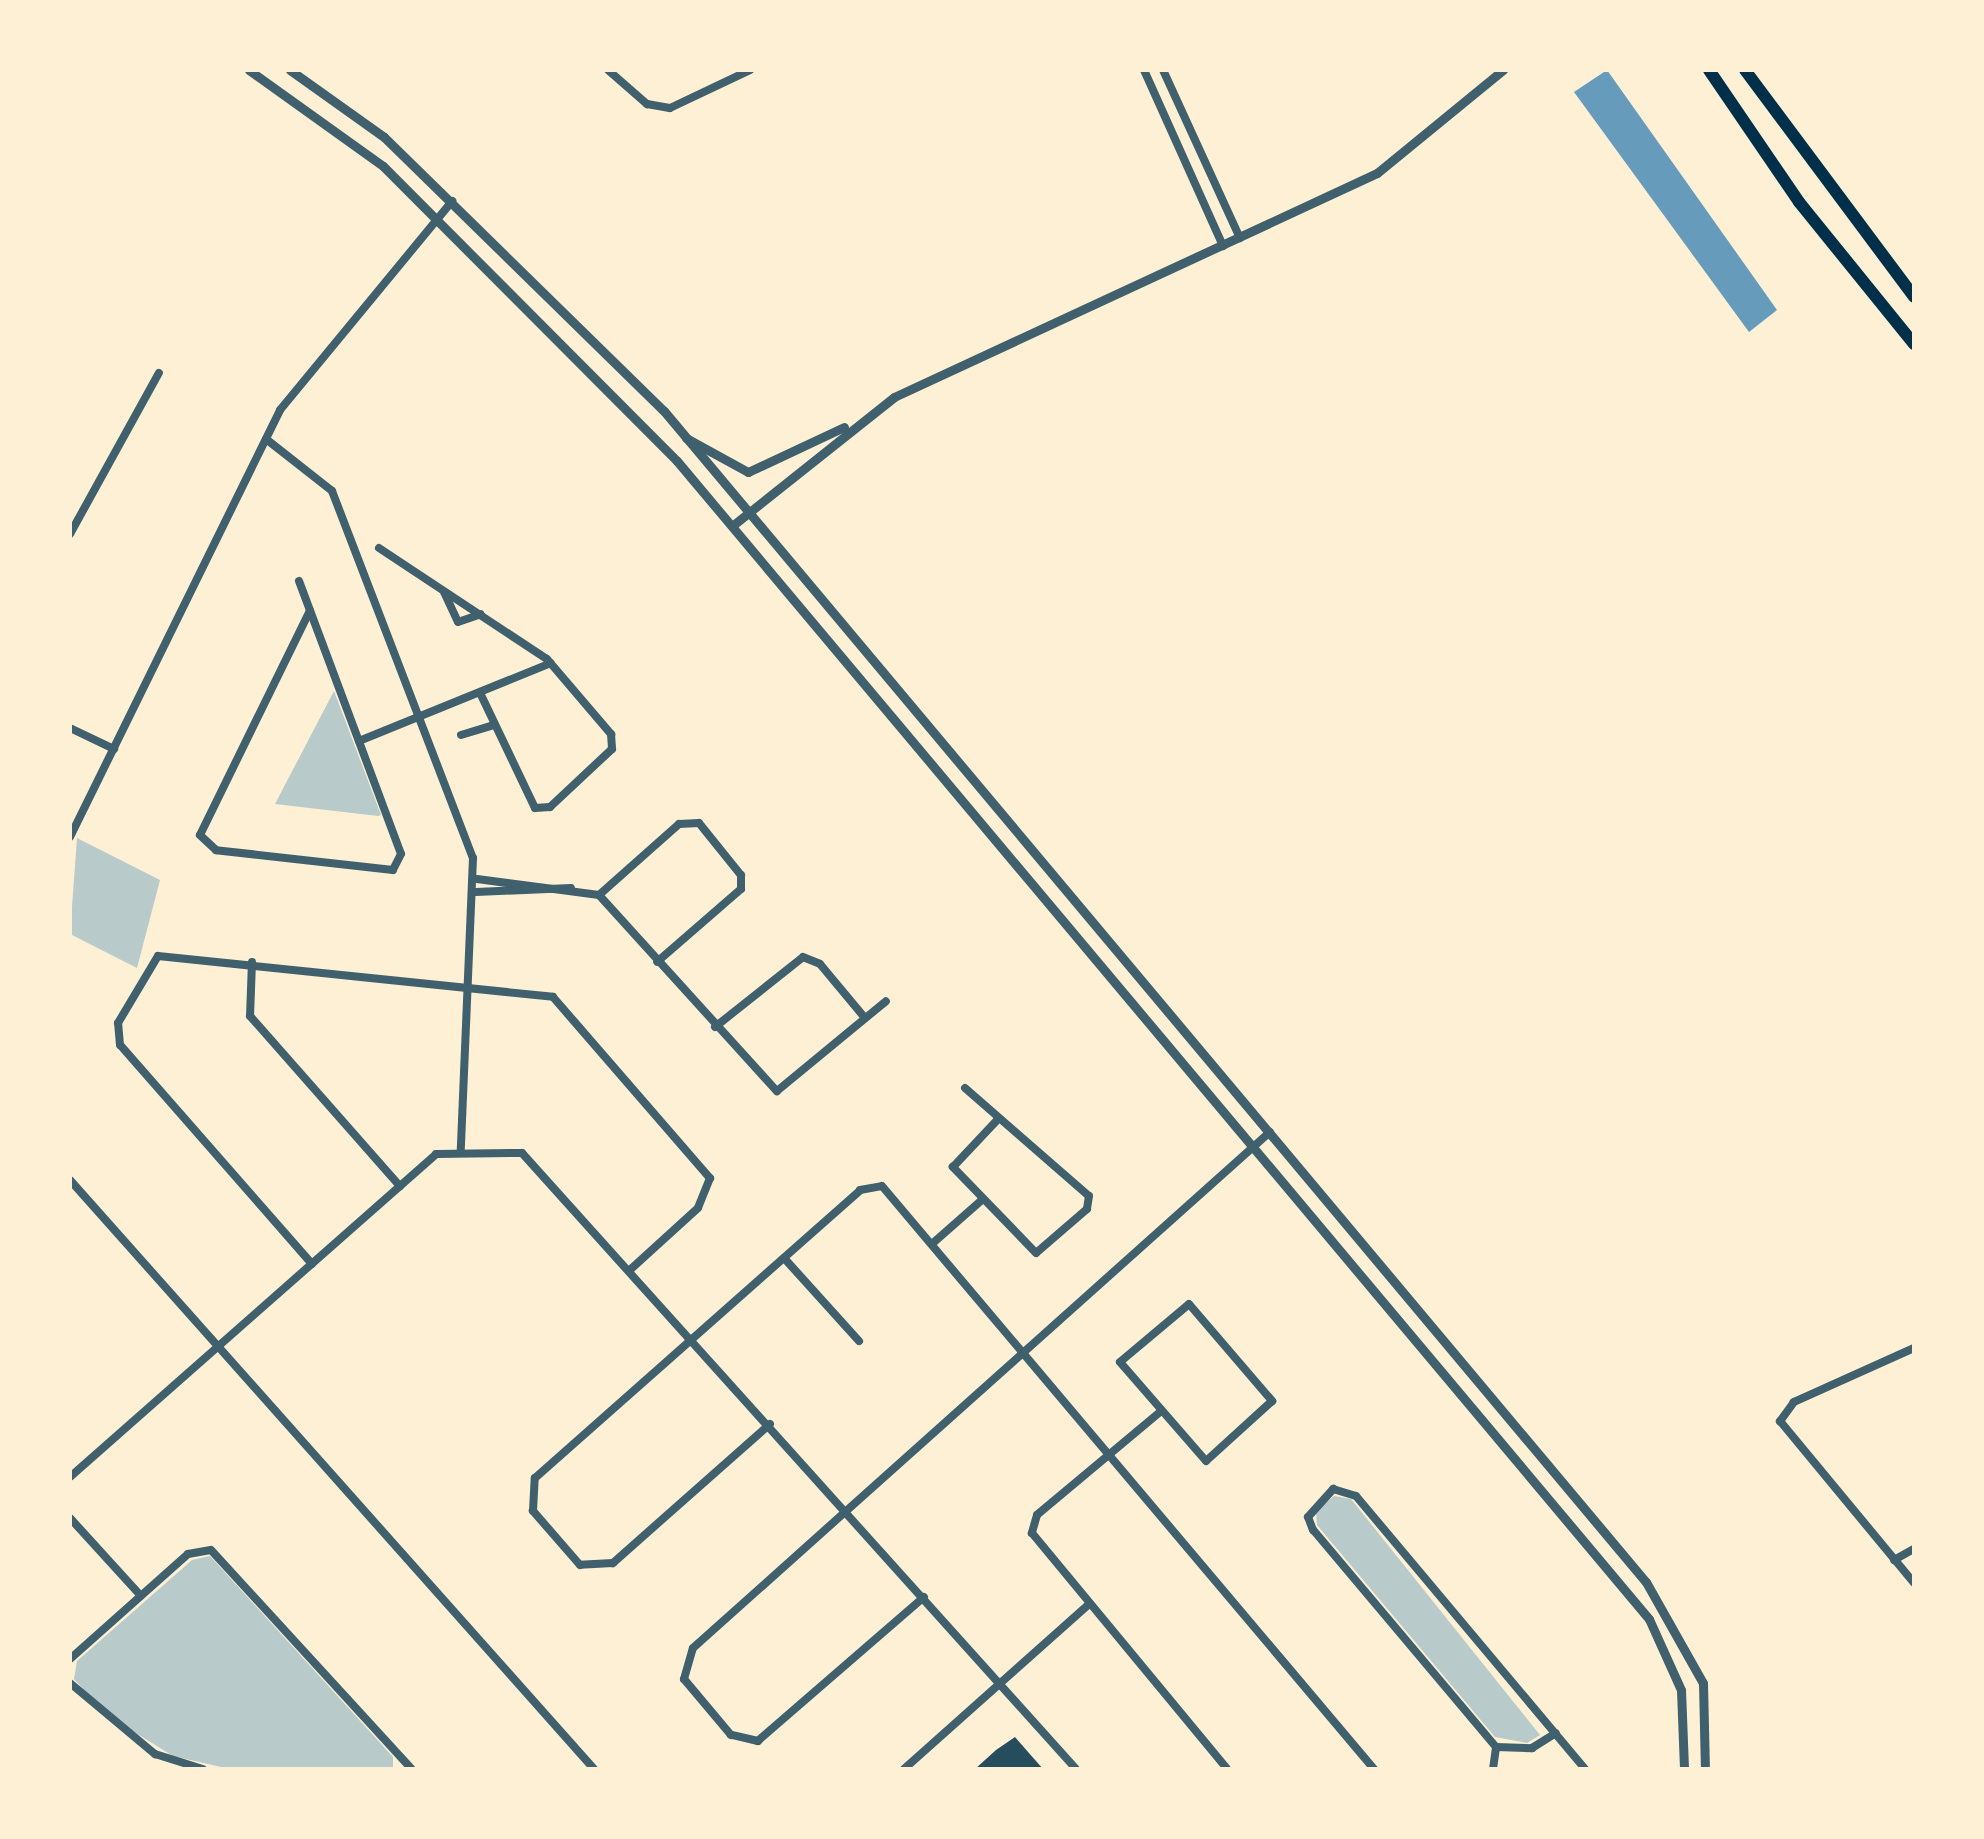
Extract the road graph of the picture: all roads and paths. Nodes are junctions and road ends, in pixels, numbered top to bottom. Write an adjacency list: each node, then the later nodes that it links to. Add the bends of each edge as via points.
1 (249, 70): 11 (street, via 340,130)
2 (290, 70): 10 (street, via 366,122)
3 (608, 70): 4 (street, via 646,104 670,108)
4 (750, 70)
5 (1144, 70): 13 (street)
6 (1163, 70): 12 (street)
7 (1503, 70): 12 (street, via 1377,173)
8 (1709, 70): 15 (highway, via 1799,202)
9 (1745, 70): 14 (highway)
10 (452, 201): 11 (street); 18 (street)
11 (438, 218): 19 (street, via 300,383); 21 (street, via 613,388)
12 (1240, 238): 13 (street)
13 (1223, 246): 17 (street)
14 (1914, 297)
15 (1914, 344)
16 (159, 374): 22 (street)
17 (860, 419): 18 (street, via 748,472); 20 (street)
18 (686, 438): 20 (street)
19 (266, 439): 30 (street, via 332,491); 35 (street)
20 (748, 512): 21 (street); 49 (street)
21 (732, 526): 51 (street)
22 (70, 534)
23 (379, 548): 25 (street)
24 (299, 581): 26 (street)
25 (444, 590): 27 (street); 27 (street, via 458,622)
26 (310, 610): 34 (street); 34 (street, via 201,828 203,842 398,867)
27 (481, 614): 28 (street)
28 (551, 664): 29 (street); 31 (street, via 611,734 607,755 550,807 535,808)
29 (481, 694): 30 (street); 31 (street)
30 (419, 718): 34 (street); 37 (street)
31 (494, 724): 33 (street)
32 (70, 728): 35 (street)
33 (461, 735)
34 (359, 742)
35 (114, 749): 36 (street)
36 (70, 837)
37 (477, 879): 38 (street); 39 (street)
38 (575, 887): 39 (street); 40 (street)
39 (476, 892): 43 (street)
40 (598, 895): 42 (street); 42 (street, via 679,824 699,823 741,875 742,889)
41 (252, 962): 43 (street); 53 (street, via 250,1016); 57 (street, via 158,956 132,991 118,1038)
42 (657, 962): 46 (street)
43 (468, 986): 50 (street); 58 (street, via 553,998 707,1170 705,1200)
44 (886, 1001): 45 (street)
45 (865, 1018): 46 (street, via 820,964 803,958); 46 (street, via 778,1090)
46 (715, 1028)
47 (964, 1088): 48 (street)
48 (998, 1118): 54 (street, via 953,1160); 54 (street, via 1057,1163 1090,1203 1032,1253)
49 (1270, 1132): 51 (street); 91 (street, via 1669,1612 1703,1683)
50 (461, 1150): 53 (street, via 436,1154); 58 (street, via 530,1156)
51 (1254, 1150): 63 (street); 90 (street, via 1648,1619 1680,1690)
52 (70, 1180): 61 (street)
53 (400, 1186): 57 (street)
54 (982, 1200): 55 (street)
55 (932, 1243): 56 (street, via 886,1188 871,1184); 63 (street)
56 (784, 1258): 59 (street); 60 (street)
57 (312, 1264): 61 (street)
58 (631, 1268): 59 (street)
59 (694, 1338): 65 (street); 65 (street, via 534,1478 533,1511 580,1565 614,1564)
60 (859, 1341)
61 (218, 1345): 67 (street); 83 (street)
62 (1914, 1348): 71 (street, via 1794,1402 1780,1421)
63 (1025, 1353): 66 (street); 68 (street)
64 (1160, 1412): 64 (street, via 1121,1358 1185,1304 1272,1401 1206,1461); 66 (street)
65 (770, 1424): 68 (street)
66 (1110, 1454): 75 (street, via 1032,1524 1036,1541); 87 (street)
67 (70, 1477)
68 (847, 1511): 74 (street); 74 (street, via 688,1653 684,1679 709,1710 736,1738 764,1739)
69 (70, 1518): 73 (street)
70 (1914, 1549): 71 (street)
71 (1894, 1560): 72 (street)
72 (1914, 1582)
73 (140, 1596): 76 (street); 81 (street, via 188,1554 216,1552)
74 (924, 1597): 78 (street)
75 (1089, 1604): 78 (street); 86 (street)
76 (70, 1659)
77 (70, 1682): 82 (street, via 155,1754)
78 (1001, 1684): 84 (street); 85 (street)
79 (1556, 1733): 80 (street, via 1532,1748); 80 (street, via 1356,1496 1333,1489 1308,1517 1313,1530); 89 (street)
80 (1496, 1747): 88 (street)
81 (408, 1768)
82 (203, 1769)
83 (594, 1769)
84 (904, 1769)
85 (1076, 1769)
86 (1227, 1769)
87 (1374, 1769)
88 (1493, 1769)
89 (1585, 1769)
90 (1684, 1769)
91 (1706, 1769)

